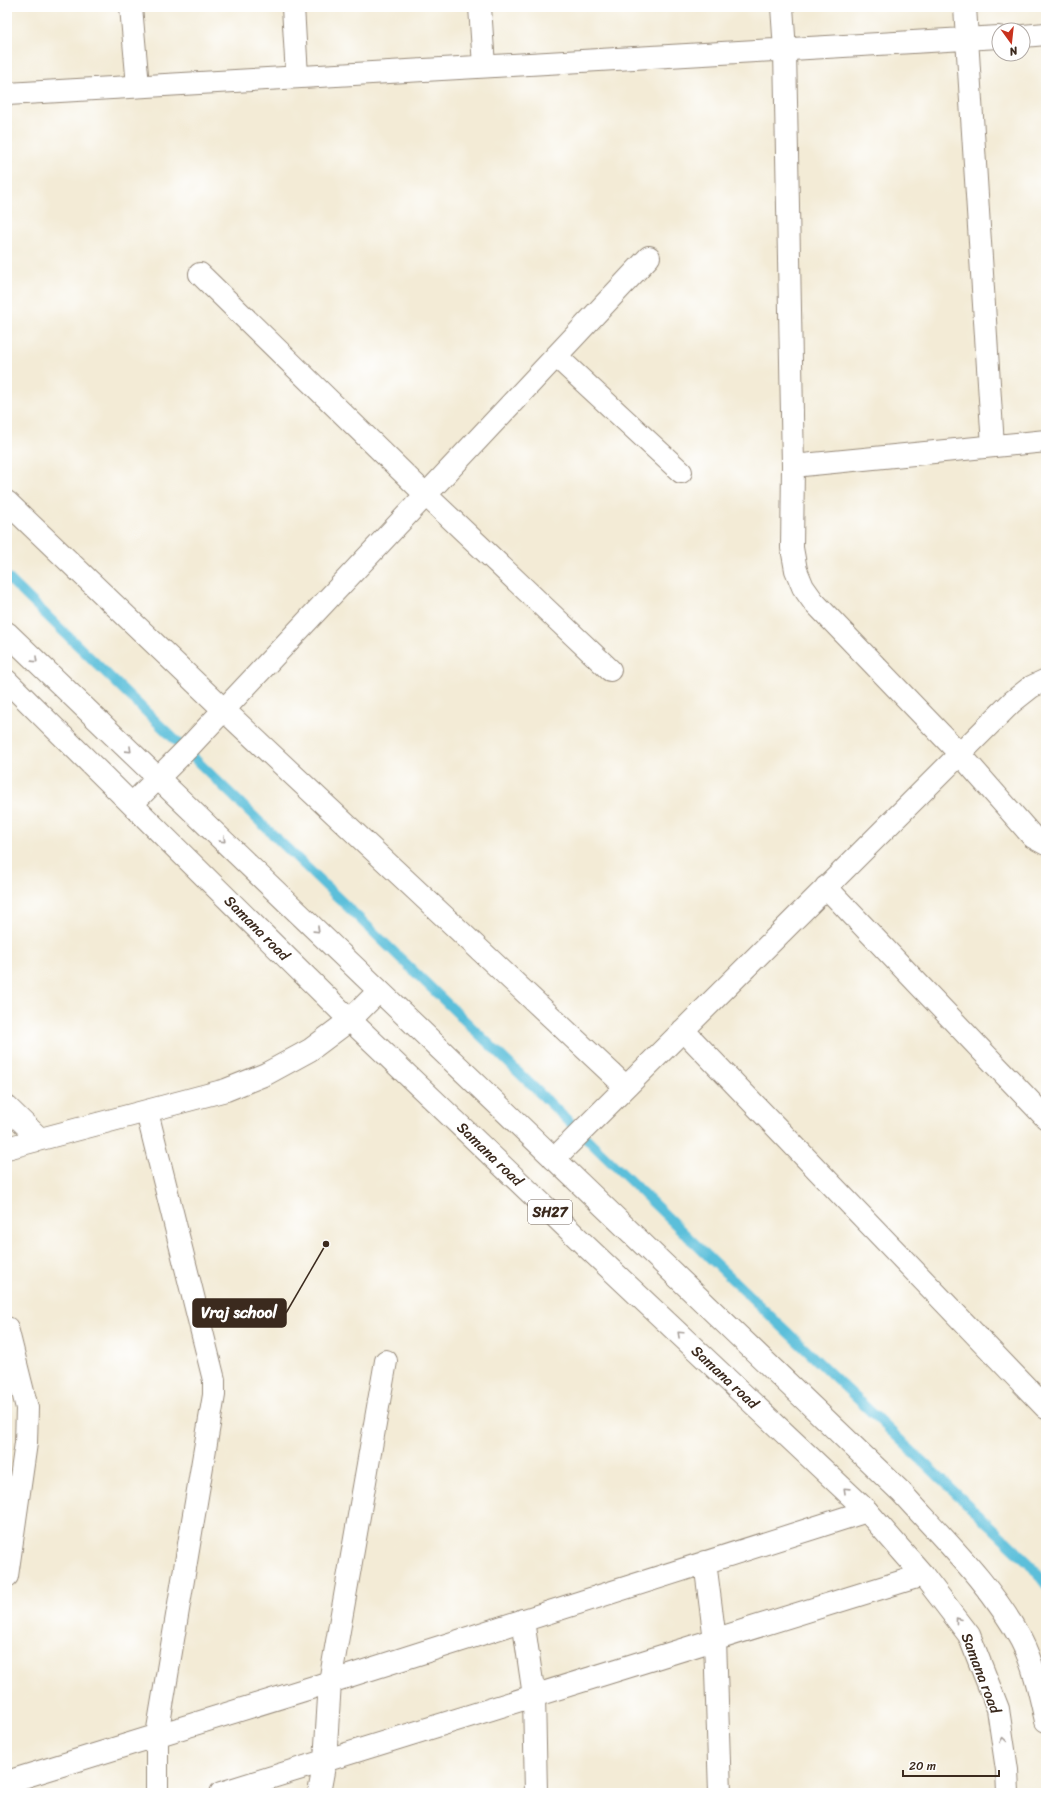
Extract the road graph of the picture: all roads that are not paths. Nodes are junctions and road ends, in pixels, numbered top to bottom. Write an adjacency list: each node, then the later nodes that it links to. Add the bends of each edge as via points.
1 (132, 7): 13 (street)
2 (293, 7): 12 (street)
3 (480, 7): 11 (street)
4 (782, 7): 10 (street)
5 (965, 7): 9 (street)
6 (1046, 34): 7 (street)
7 (1031, 35)
8 (991, 38): 9 (street)
9 (967, 39): 10 (street); 19 (street)
10 (785, 50): 11 (street); 20 (street)
11 (484, 66): 12 (street)
12 (297, 76): 13 (street)
13 (138, 86): 14 (street)
14 (7, 94)
15 (649, 257): 17 (street)
16 (200, 274): 22 (street)
17 (556, 356): 21 (street); 22 (street)
18 (1046, 441): 19 (street)
19 (993, 446): 20 (street)
20 (793, 466): 29 (street, via 792,548 796,570 803,587 813,601)
21 (681, 472)
22 (426, 495): 25 (street); 28 (street)
23 (7, 502): 28 (street)
24 (7, 633): 30 (street, SH27, one-way to 30)
25 (610, 670)
26 (1046, 680): 29 (street, via 1031,687 1012,702)
27 (7, 681): 31 (street, Samana road / SH27)
28 (224, 710): 30 (street); 37 (street)
29 (960, 754): 32 (street, via 1033,837); 33 (street)
30 (158, 778): 31 (street); 34 (street, SH27, one-way to 34)
31 (132, 804): 35 (street, Samana road / SH27)
32 (1046, 844)
33 (826, 887): 36 (street); 40 (street)
34 (379, 991): 35 (street); 43 (street, SH27)
35 (350, 1020): 39 (street, via 310,1050 266,1074 226,1090); 47 (street, Samana road / SH27, one-way to 35, via 582,1243)
36 (683, 1030): 37 (street); 46 (street)
37 (626, 1087): 43 (street)
38 (7, 1106): 41 (street)
39 (147, 1112): 41 (street); 57 (street, via 214,1380 214,1395)
40 (1046, 1118)
41 (40, 1140): 42 (street)
42 (7, 1148)
43 (554, 1159): 54 (street, SH27, via 901,1492 988,1589 1021,1641)
44 (7, 1328): 50 (street, via 27,1408 26,1443)
45 (386, 1361): 53 (street)
46 (1046, 1408)
47 (867, 1510): 48 (street); 49 (street, Samana road / SH27)
48 (705, 1562): 51 (street); 52 (street)
49 (923, 1575): 52 (street); 65 (street, Samana road / SH27, one-way to 49, via 998,1709 972,1642)
50 (7, 1576)
51 (523, 1620): 53 (street); 55 (street)
52 (715, 1640): 55 (street); 64 (street)
53 (330, 1682): 57 (street); 58 (street)
54 (1042, 1685): 56 (street, SH27)
55 (534, 1696): 58 (street); 63 (street)
56 (1046, 1721)
57 (157, 1735): 59 (street); 60 (street)
58 (325, 1761): 61 (street); 62 (street)
59 (7, 1782)
60 (157, 1793)
61 (221, 1793)
62 (319, 1793)
63 (536, 1793)
64 (720, 1793)
65 (1008, 1793)

